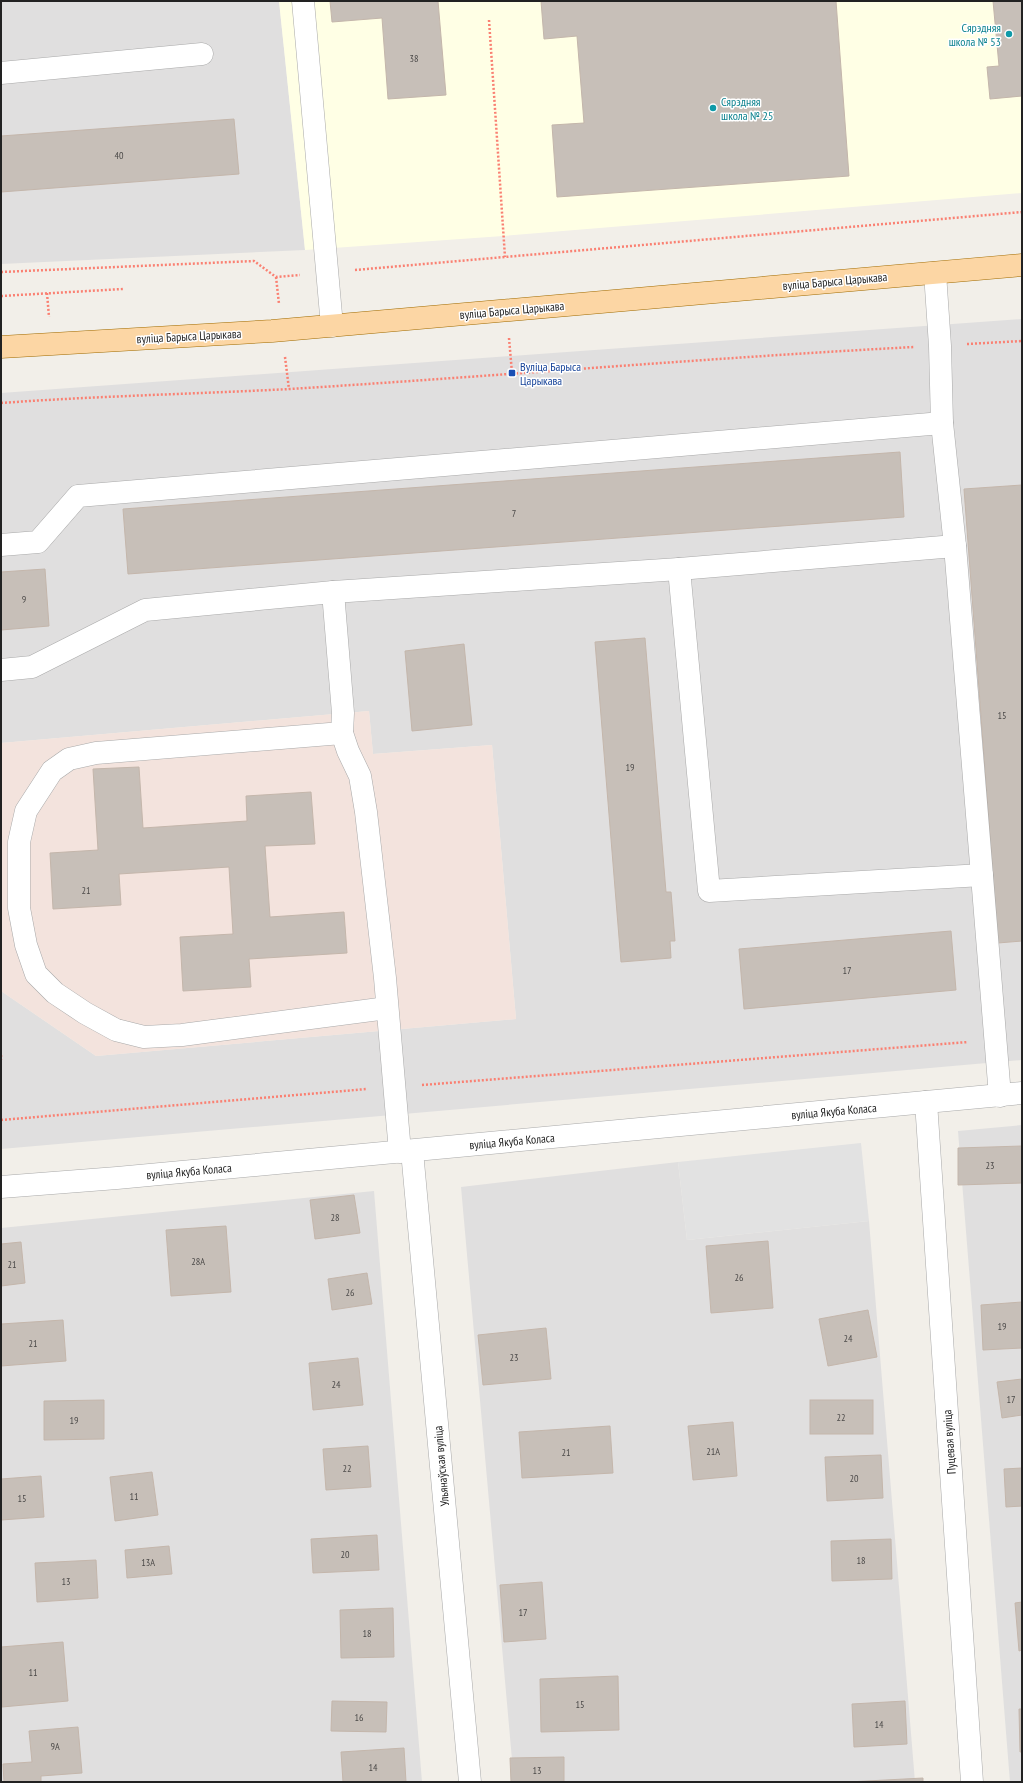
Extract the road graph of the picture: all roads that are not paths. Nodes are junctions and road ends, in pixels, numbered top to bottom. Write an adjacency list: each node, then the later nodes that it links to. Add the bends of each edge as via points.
1 (303, 1): 6 (street)
2 (202, 54): 3 (street)
3 (1, 73)
4 (1022, 265): 5 (main road, вуліца Барыса Царыкава)
5 (935, 273): 6 (main road, вуліца Барыса Царыкава); 8 (street)
6 (332, 326): 7 (main road, вуліца Барыса Царыкава)
7 (1, 347)
8 (942, 423): 9 (street, via 78,496 38,542); 10 (street)
9 (1, 545)
10 (955, 546): 11 (street); 15 (street)
11 (679, 569): 12 (street); 15 (street, via 709,891)
12 (333, 592): 13 (street, via 145,610 32,667); 14 (street, via 343,713)
13 (1, 670)
14 (342, 733): 16 (street, Ульянаўская вуліца, via 360,776 366,812); 16 (street, via 96,753 69,759 52,771 26,812 19,842 19,908 26,945 36,974 55,993 116,1030 144,1036 182,1036)
15 (982, 875): 18 (street)
16 (387, 1008): 20 (street, Ульянаўская вуліца, via 394,1087)
17 (1022, 1093): 18 (street, вуліца Якуба Коласа)
18 (1000, 1096): 19 (street, вуліца Якуба Коласа)
19 (926, 1102): 20 (street, вуліца Якуба Коласа); 23 (street, Пуцевая вуліца)
20 (406, 1151): 21 (street, вуліца Якуба Коласа); 22 (street, Ульянаўская вуліца)
21 (1, 1187)
22 (470, 1782)
23 (972, 1782)

